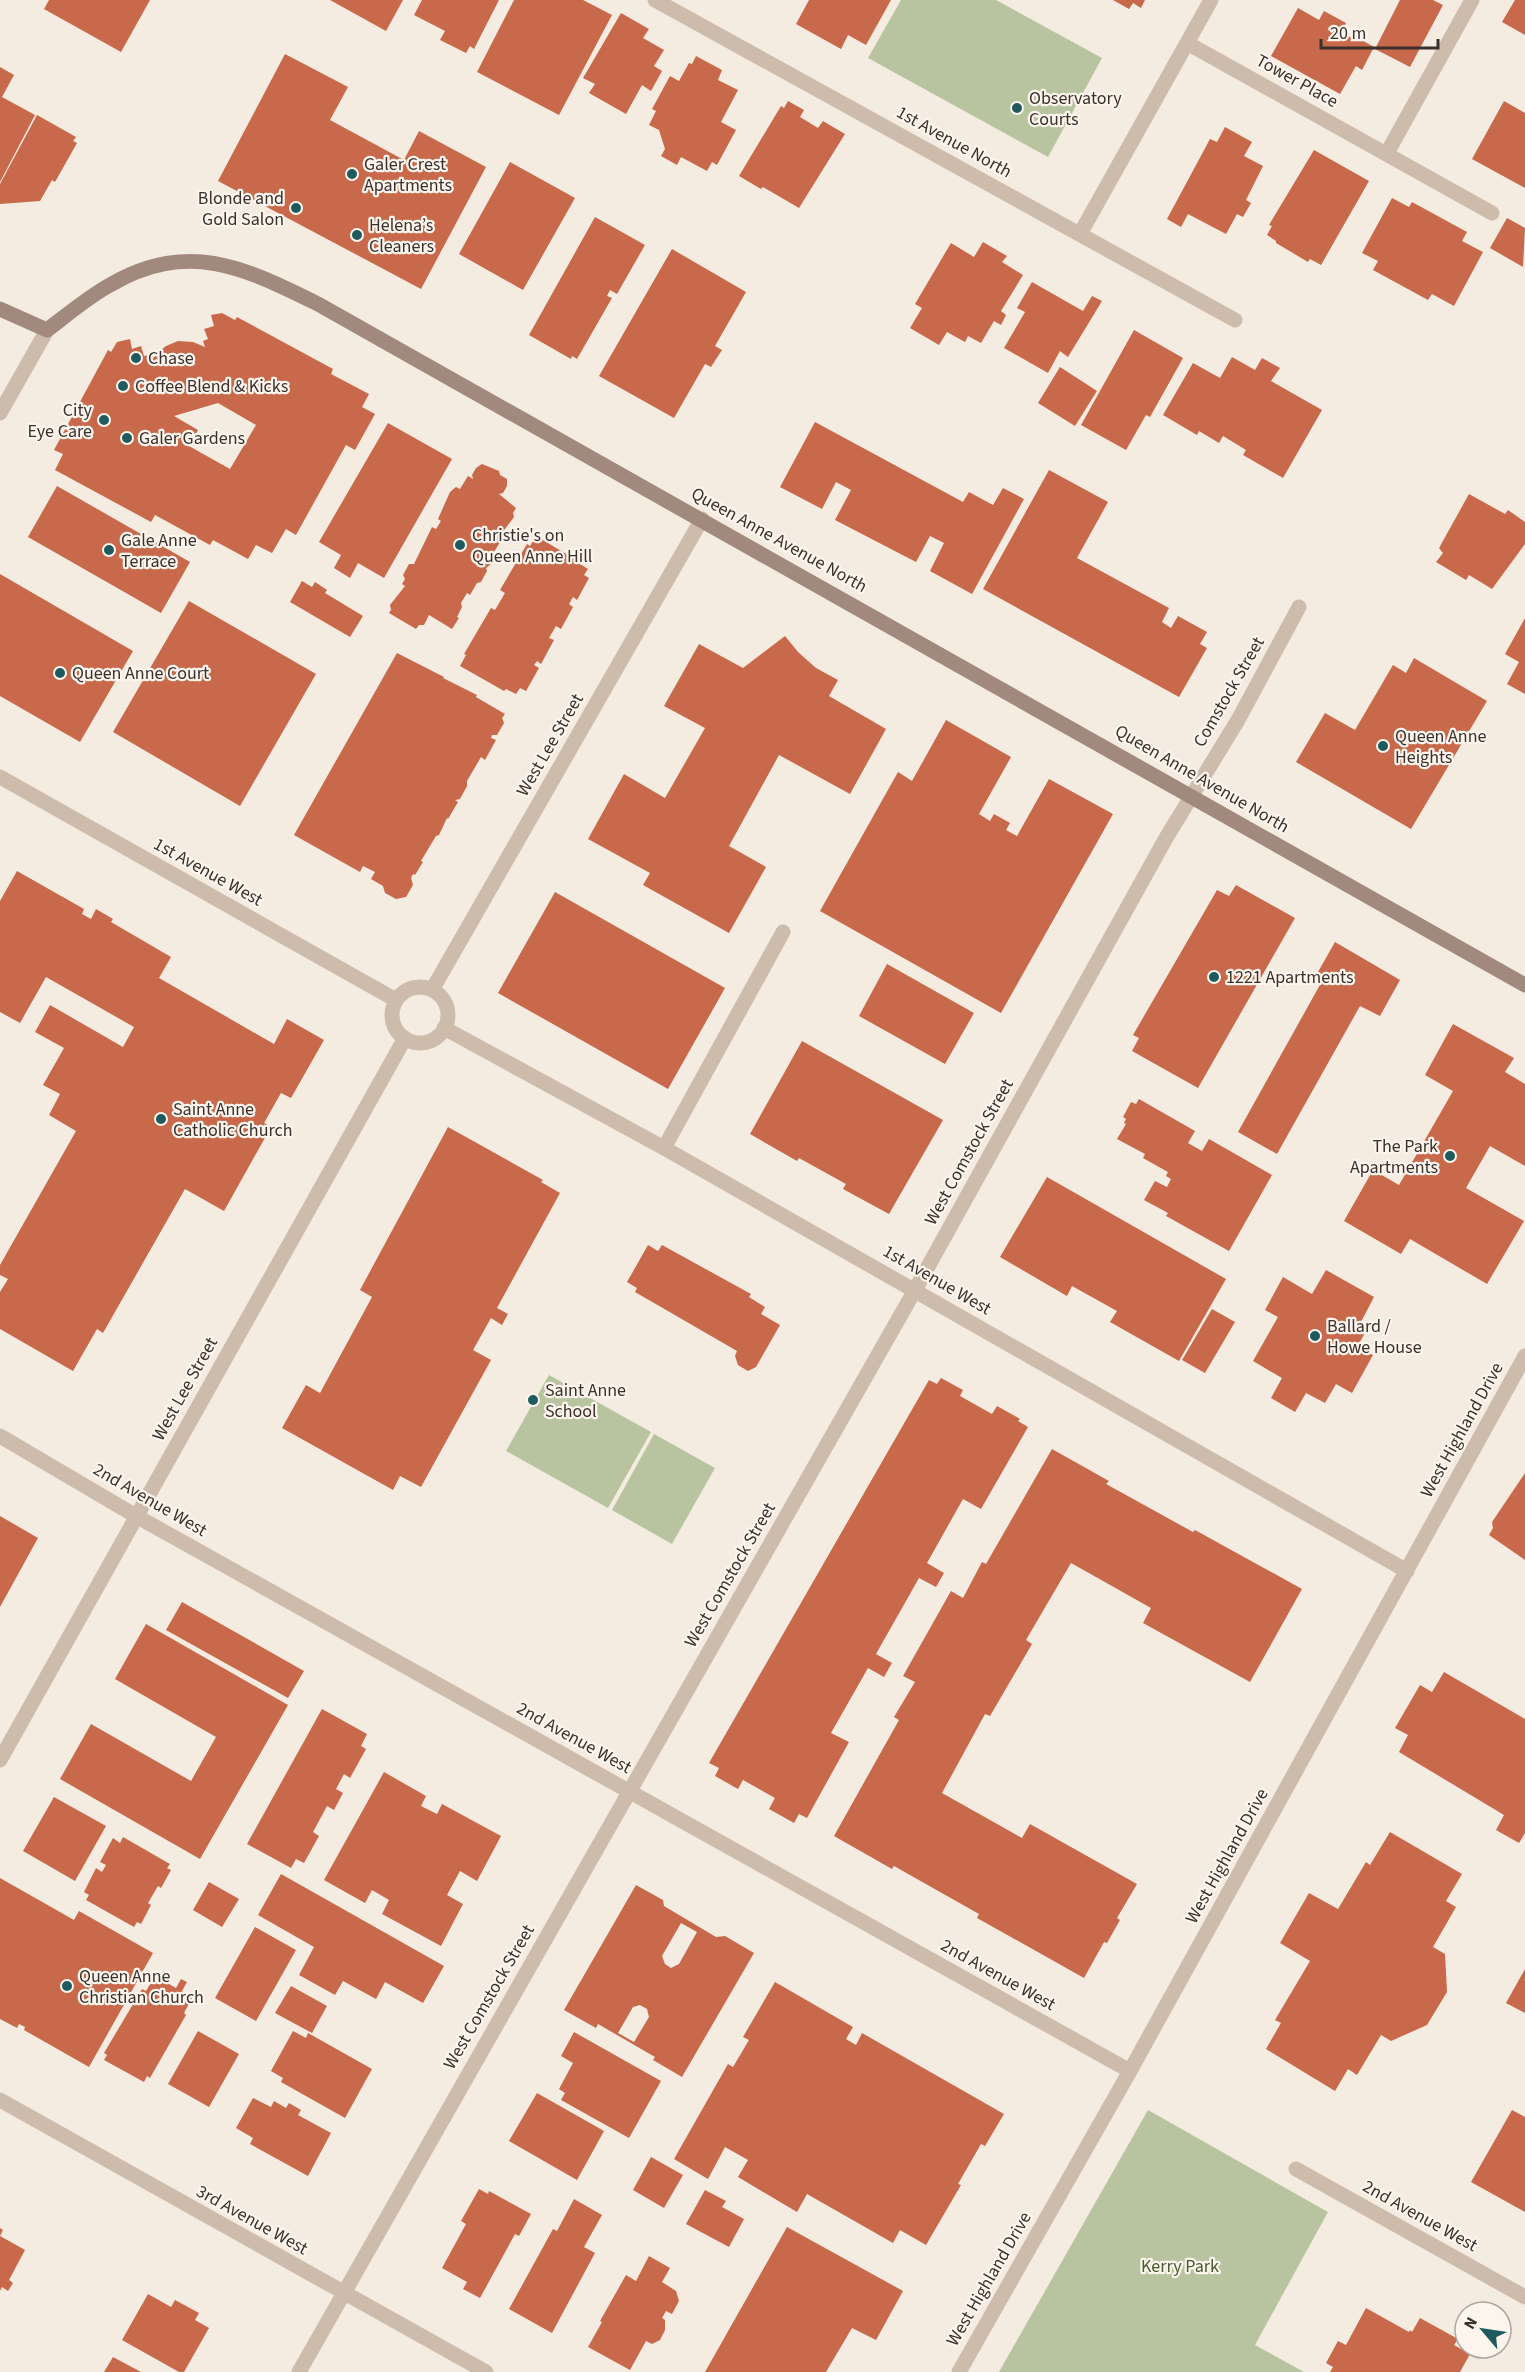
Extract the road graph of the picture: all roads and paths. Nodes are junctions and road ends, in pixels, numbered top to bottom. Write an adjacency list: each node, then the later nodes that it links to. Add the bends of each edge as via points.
1 (655, 0): 7 (street, 1st Avenue North)
2 (1211, 0): 4 (street)
3 (1472, 0): 5 (street)
4 (1188, 43): 5 (street, Tower Place); 7 (street)
5 (1387, 153): 6 (street, Tower Place)
6 (1492, 213)
7 (1080, 234): 9 (street, 1st Avenue North)
8 (0, 309): 10 (main road)
9 (1234, 320)
10 (47, 330): 11 (street); 12 (main road, Queen Anne Avenue North, via 110,285 144,268 185,260 228,264 318,304)
11 (0, 413)
12 (702, 519): 15 (main road, Queen Anne Avenue North); 18 (street, West Lee Street)
13 (1299, 607): 15 (street, Comstock Street, via 1238,720)
14 (0, 777): 19 (street, 1st Avenue West)
15 (1191, 795): 17 (main road, Queen Anne Avenue North); 23 (street, West Comstock Street)
16 (783, 932): 22 (street)
17 (1525, 985)
18 (432, 990): 19 (street, via 408,989); 20 (street, via 447,1007)
19 (396, 1000): 21 (street, via 393,1022)
20 (444, 1028): 21 (street, via 427,1042); 22 (street, 1st Avenue West)
21 (405, 1038): 26 (street, West Lee Street)
22 (664, 1148): 23 (street, 1st Avenue West)
23 (915, 1290): 27 (street, 1st Avenue West); 29 (street, West Comstock Street)
24 (1525, 1356): 27 (street, West Highland Drive)
25 (0, 1436): 26 (street, 2nd Avenue West)
26 (136, 1516): 28 (street, West Lee Street); 29 (street, 2nd Avenue West)
27 (1407, 1571): 30 (street, West Highland Drive)
28 (0, 1760)
29 (629, 1791): 30 (street, 2nd Avenue West); 33 (street, West Comstock Street)
30 (1130, 2071): 37 (street, West Highland Drive)
31 (0, 2100): 33 (street, 3rd Avenue West)
32 (1296, 2169): 34 (street, 2nd Avenue West)
33 (343, 2292): 35 (street, West Comstock Street); 36 (street, 3rd Avenue West)
34 (1525, 2298)
35 (299, 2372)
36 (486, 2372)
37 (959, 2372)

